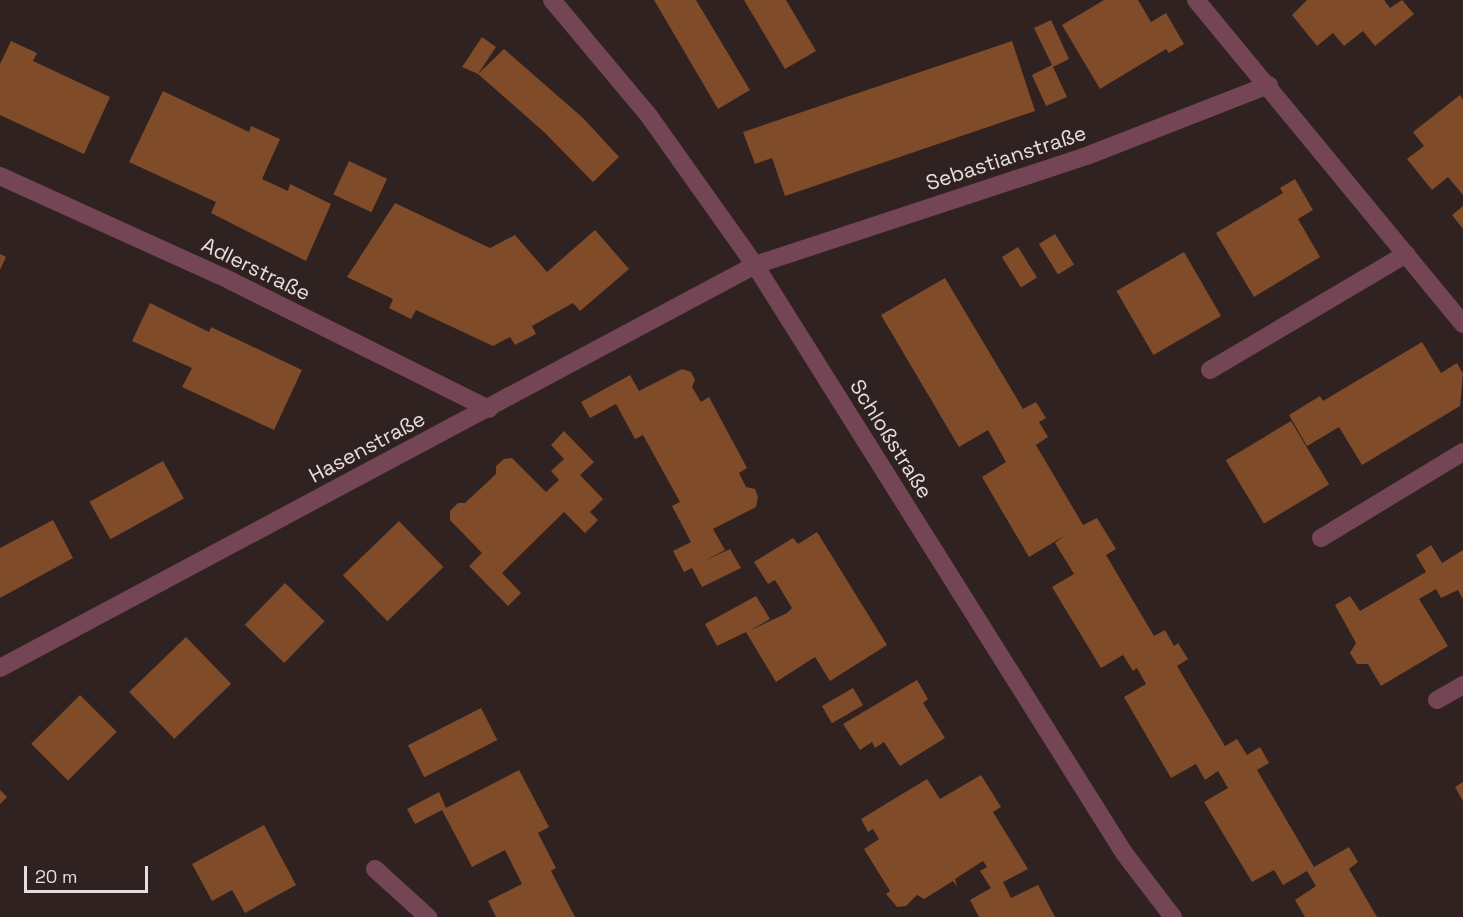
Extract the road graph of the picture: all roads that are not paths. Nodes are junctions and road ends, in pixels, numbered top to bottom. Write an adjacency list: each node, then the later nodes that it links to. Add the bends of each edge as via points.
1 (552, 0): 6 (street, Schloßstraße, via 649,116)
2 (1196, 0): 3 (street)
3 (1269, 85): 5 (street); 6 (street, Sebastianstraße, via 1089,155)
4 (0, 176): 9 (street, Adlerstraße, via 231,281)
5 (1406, 254): 7 (street); 8 (street)
6 (755, 265): 9 (street, Hasenstraße); 17 (street, Schloßstraße, via 1118,843)
7 (1463, 324)
8 (1210, 370)
9 (489, 409): 12 (street, Hasenstraße)
10 (1463, 452): 11 (street)
11 (1321, 538)
12 (0, 668)
13 (1463, 685): 14 (street)
14 (1437, 700)
15 (375, 869): 16 (street)
16 (428, 917)
17 (1173, 917)

